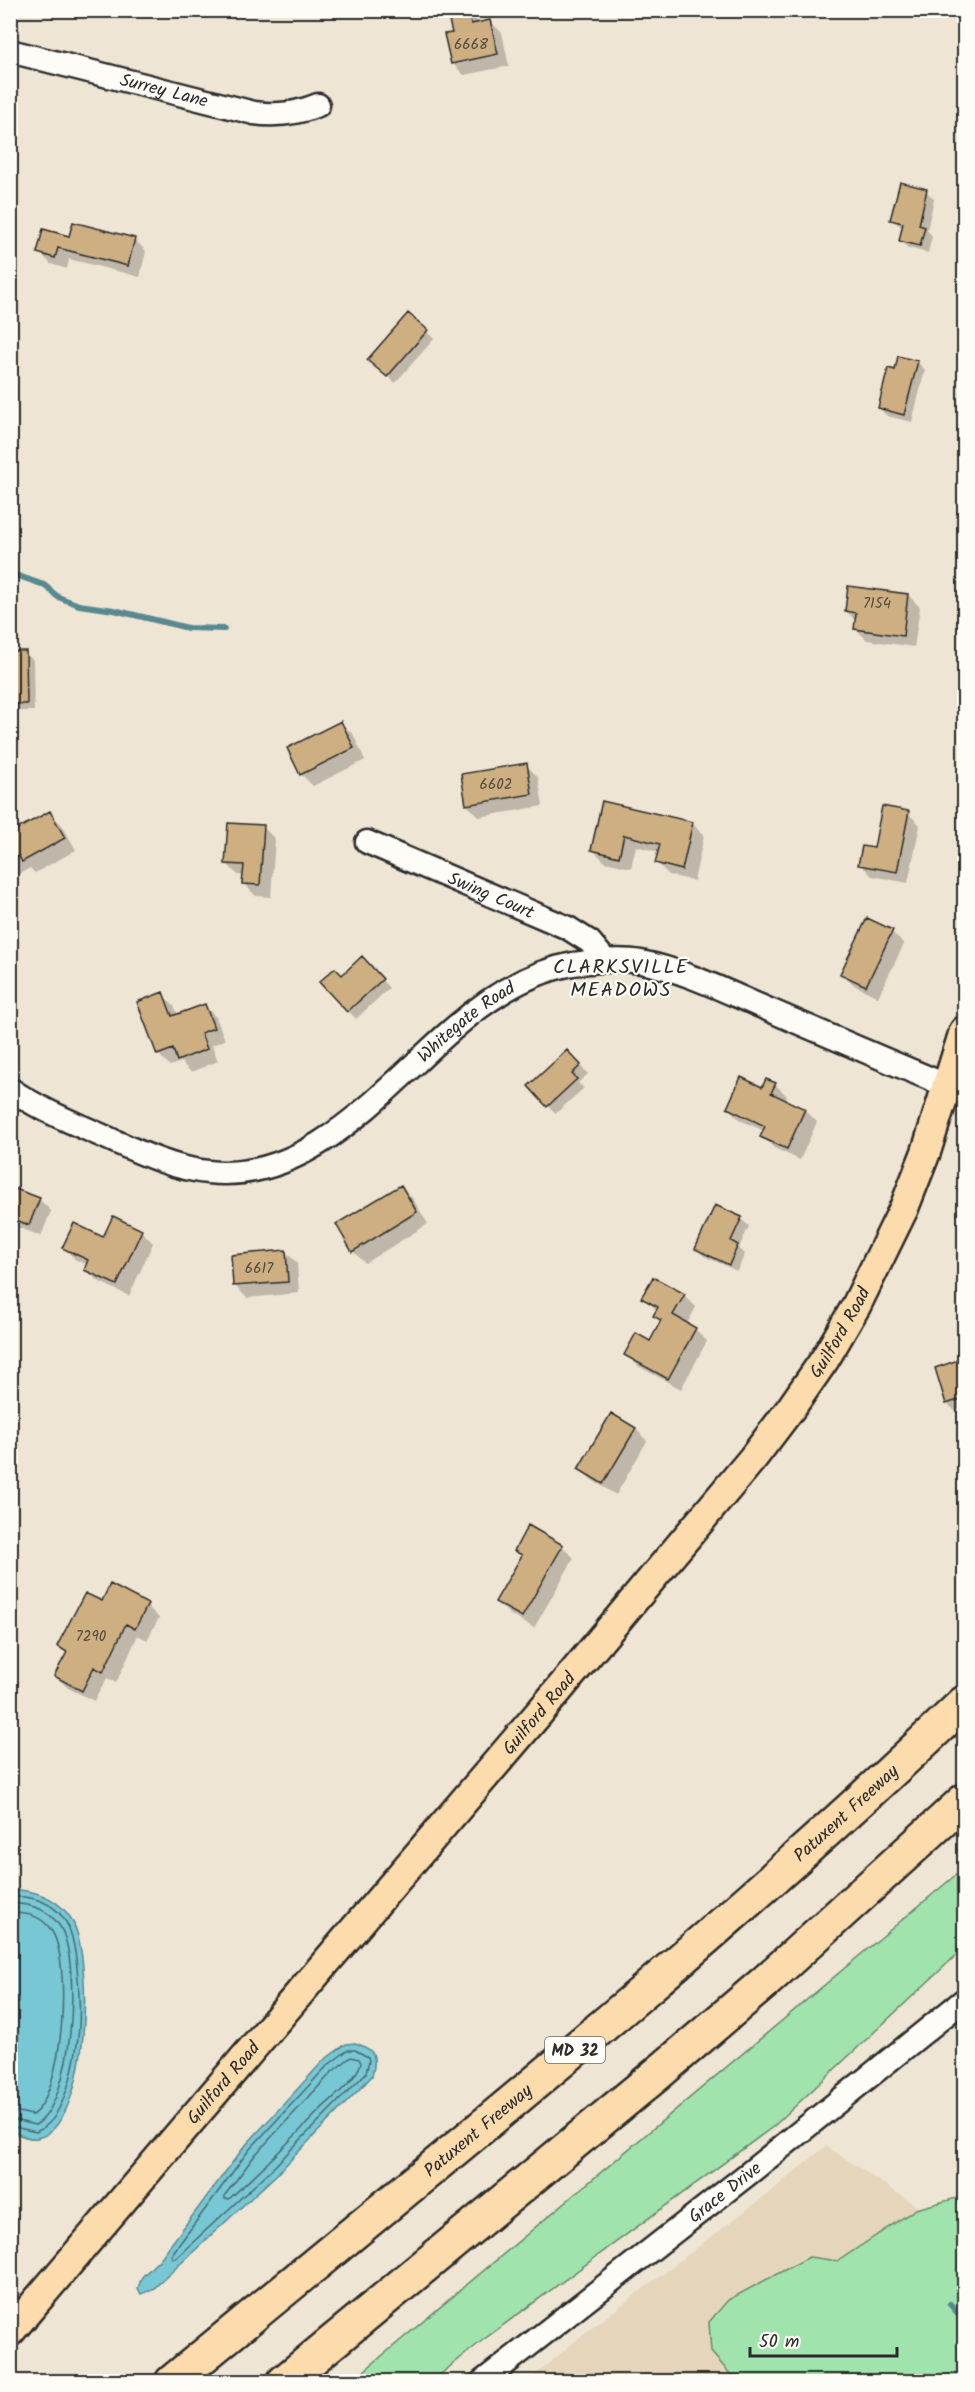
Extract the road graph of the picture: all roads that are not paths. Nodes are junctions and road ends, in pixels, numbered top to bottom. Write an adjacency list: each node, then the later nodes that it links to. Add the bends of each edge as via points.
1 (10, 51): 2 (street, Surrey Lane, via 254,113 276,116)
2 (318, 105)
3 (367, 842): 4 (street, Swing Court, via 568,928 590,942)
4 (606, 961): 6 (street, Whitegate Road, via 640,962 675,972); 7 (street, Whitegate Road, via 571,964 536,975 503,992 474,1011 335,1133 268,1167 208,1172 182,1166 123,1145)
5 (964, 1031): 6 (main road, Guilford Road)
6 (948, 1086): 11 (main road, Guilford Road, via 926,1152 880,1260 825,1359 791,1408 564,1684)
7 (10, 1089)
8 (964, 1703): 12 (highway, Patuxent Freeway / MD 32, via 829,1832 603,2027)
9 (964, 1801): 13 (highway, via 765,1982)
10 (964, 2000): 14 (street, Grace Drive)
11 (10, 2332)
12 (172, 2382)
13 (284, 2382)
14 (482, 2382)

